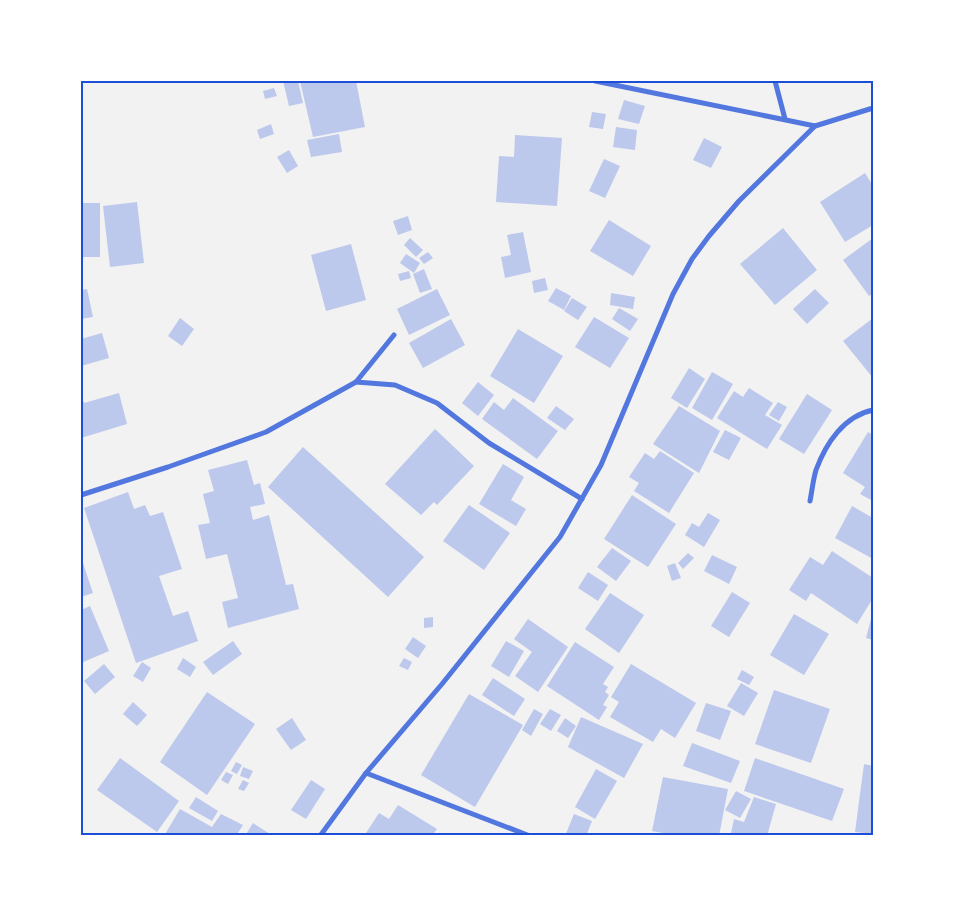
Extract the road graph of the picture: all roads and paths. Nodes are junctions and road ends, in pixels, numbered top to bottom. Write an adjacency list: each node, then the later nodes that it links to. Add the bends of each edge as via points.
1 (595, 81): 4 (street)
2 (775, 81): 4 (street)
3 (873, 108): 5 (street)
4 (785, 119): 5 (street)
5 (815, 126): 10 (street, via 739,202 692,259 673,294 602,465)
6 (394, 335): 7 (street)
7 (356, 382): 9 (street, via 266,432); 10 (street, via 395,385 437,403 489,443)
8 (873, 410): 11 (street, via 861,412 838,431 816,471)
9 (81, 495)
10 (582, 499): 12 (street, via 560,537)
11 (810, 501)
12 (366, 773): 13 (street); 14 (street)
13 (320, 836)
14 (530, 836)

